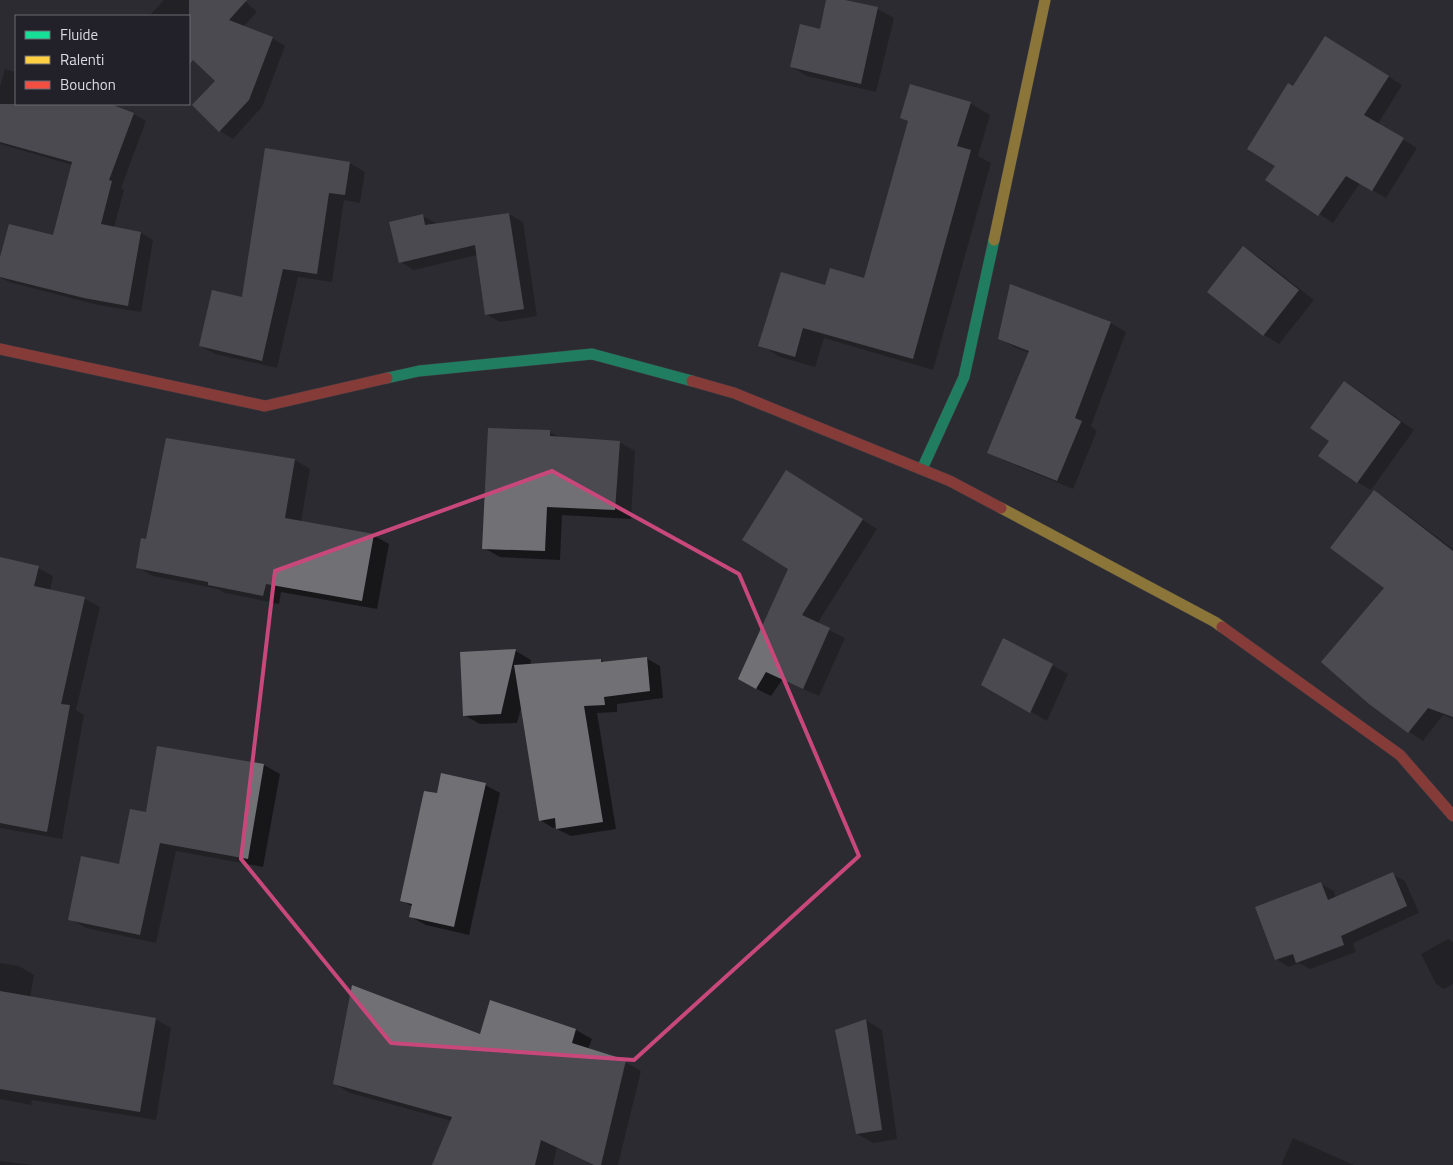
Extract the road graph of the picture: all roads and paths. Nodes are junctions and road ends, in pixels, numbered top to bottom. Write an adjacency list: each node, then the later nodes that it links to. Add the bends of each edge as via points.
1 (1045, 0): 3 (street, via 964,377)
2 (0, 350): 3 (street, via 265,406 419,371 592,354 734,393)
3 (922, 469): 4 (street, via 1215,622 1400,755)
4 (1453, 816)

